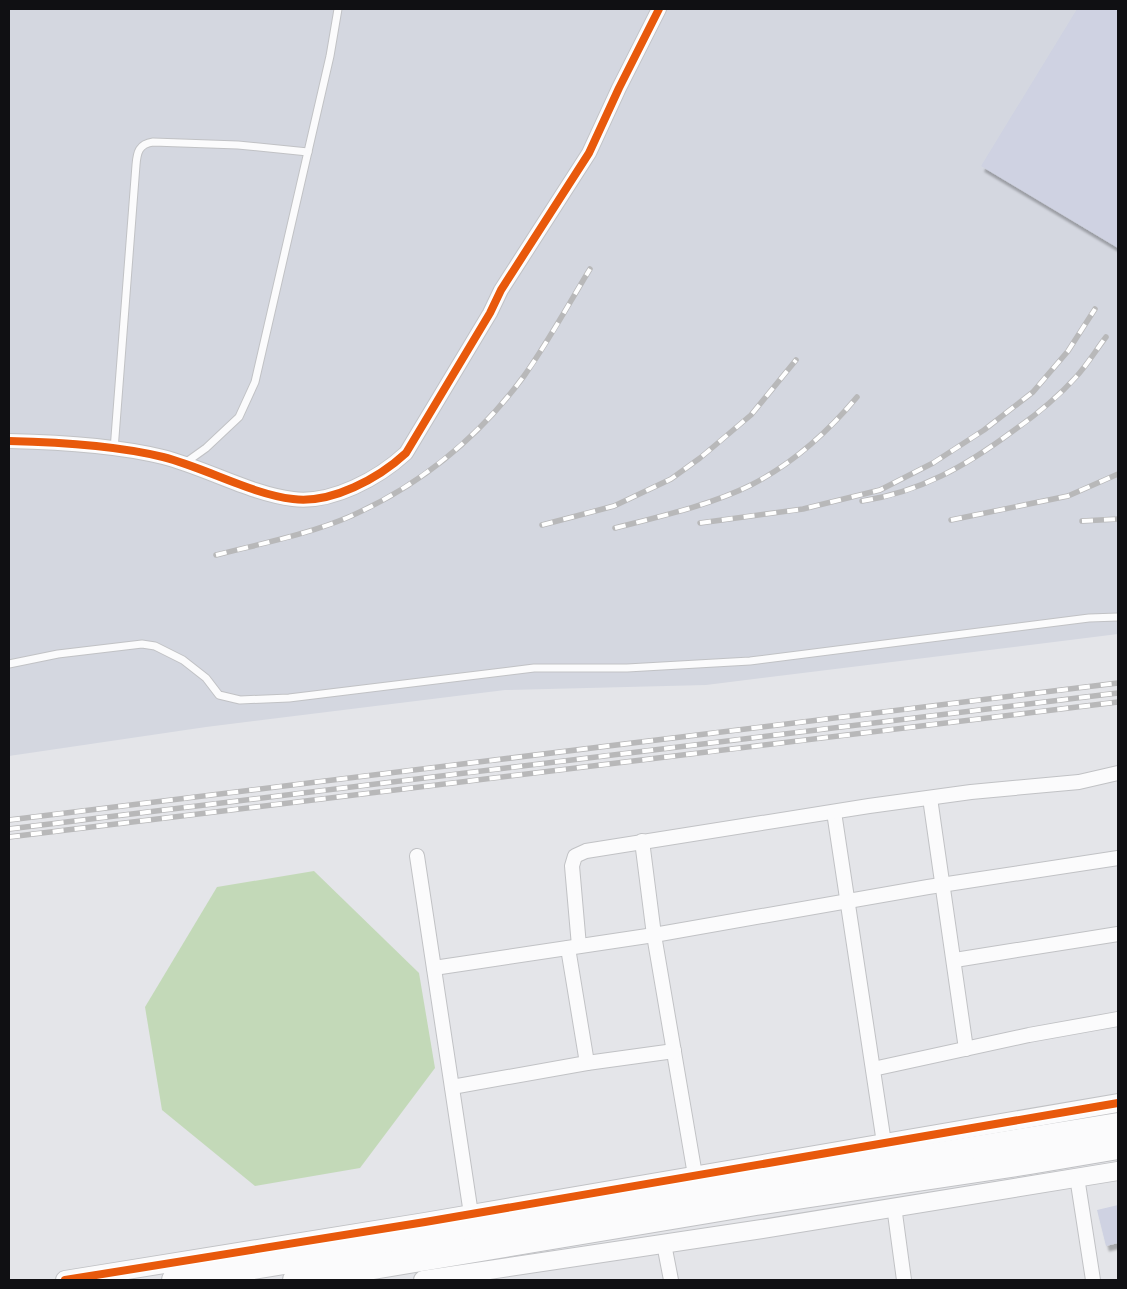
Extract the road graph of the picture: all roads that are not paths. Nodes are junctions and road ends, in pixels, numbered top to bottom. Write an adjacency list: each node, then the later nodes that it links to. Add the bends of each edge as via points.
1 (338, 9): 3 (lane)
2 (659, 9): 6 (street, via 589,153 501,290 406,453 372,479 329,494 302,499 273,495)
3 (308, 152): 5 (lane, via 153,142 140,148 136,165); 6 (lane, via 255,382 239,417)
4 (9, 441): 5 (street)
5 (114, 450): 6 (street)
6 (185, 464)
7 (1118, 616): 8 (lane, via 750,660 627,668 534,668 289,698 240,700 219,694 206,678 183,660 155,646 142,644 58,654)
8 (9, 664)
9 (1118, 772): 10 (street, via 1079,782)
10 (930, 798): 11 (street); 15 (street)
11 (834, 812): 12 (street); 16 (street)
12 (642, 841): 18 (street); 19 (street, via 586,851 572,860)
13 (417, 856): 21 (street)
14 (1118, 858): 15 (street)
15 (943, 885): 16 (street); 20 (street)
16 (846, 901): 18 (street); 26 (street)
17 (1118, 934): 20 (street)
18 (654, 935): 19 (street); 24 (street)
19 (574, 947): 21 (street); 25 (street)
20 (955, 960): 23 (street)
21 (434, 968): 27 (street)
22 (1118, 1019): 23 (street)
23 (966, 1049): 26 (street)
24 (674, 1051): 25 (street); 33 (street)
25 (587, 1063): 27 (street)
26 (873, 1069): 30 (street)
27 (452, 1087): 37 (street)
28 (1118, 1103): 30 (street)
29 (1118, 1125): 35 (highway)
30 (884, 1143): 33 (street)
31 (1118, 1147): 35 (highway)
32 (1118, 1171): 34 (street)
33 (695, 1175): 37 (street)
34 (1077, 1177): 36 (street); 47 (street)
35 (820, 1184): 42 (highway); 43 (highway)
36 (894, 1206): 38 (street); 46 (street)
37 (472, 1214): 39 (street)
38 (664, 1244): 40 (street); 45 (street)
39 (147, 1274): 41 (street)
40 (484, 1276): 44 (street)
41 (65, 1280)
42 (174, 1280)
43 (295, 1280)
44 (423, 1280)
45 (671, 1280)
46 (904, 1280)
47 (1093, 1280)

